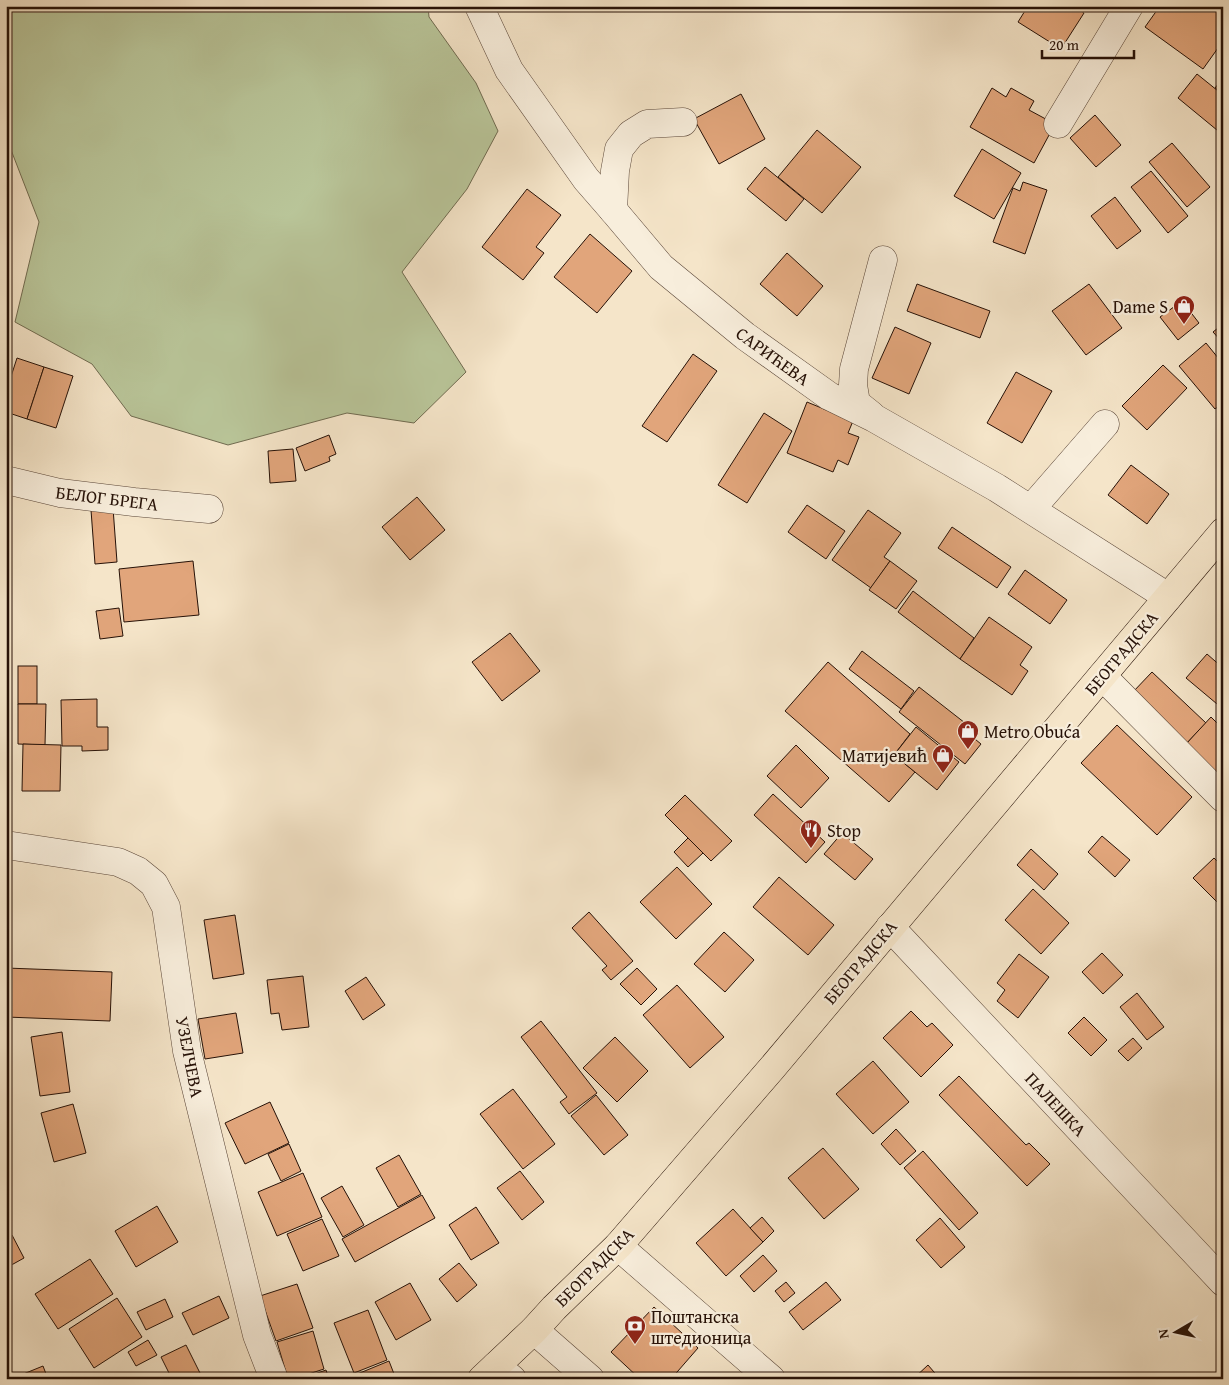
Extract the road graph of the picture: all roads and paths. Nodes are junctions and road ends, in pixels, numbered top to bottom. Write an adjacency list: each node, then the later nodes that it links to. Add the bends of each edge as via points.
1 (479, 6): 5 (street, САРИЋЕВА, via 509,70 586,179)
2 (1128, 6): 4 (street)
3 (683, 122): 5 (street, via 648,124 631,134 619,149 614,171)
4 (1058, 124)
5 (613, 210): 7 (street, САРИЋЕВА, via 661,267 745,336 829,396)
6 (883, 260): 7 (street, via 852,385 856,402)
7 (874, 418): 11 (street, САРИЋЕВА)
8 (1105, 424): 11 (street)
9 (6, 480): 10 (street, БЕЛОГ БРЕГА, via 60,494)
10 (209, 509)
11 (1031, 509): 13 (street, САРИЋЕВА)
12 (1223, 532): 13 (main road, БЕОГРАДСКА)
13 (1168, 597): 14 (main road, БЕОГРАДСКА)
14 (1102, 676): 15 (street); 17 (main road, БЕОГРАДСКА)
15 (1223, 798)
16 (6, 845): 22 (street, УЗЕЛЧЕВА, via 118,862 138,871 154,884 166,907 187,1051 257,1335)
17 (890, 926): 18 (main road, БЕОГРАДСКА); 19 (street, ПАЛЕШКА)
18 (618, 1246): 20 (main road, БЕОГРАДСКА); 24 (street)
19 (1223, 1282)
20 (534, 1330): 21 (main road, БЕОГРАДСКА); 23 (street)
21 (497, 1374)
22 (274, 1379)
23 (590, 1379)
24 (771, 1379)

